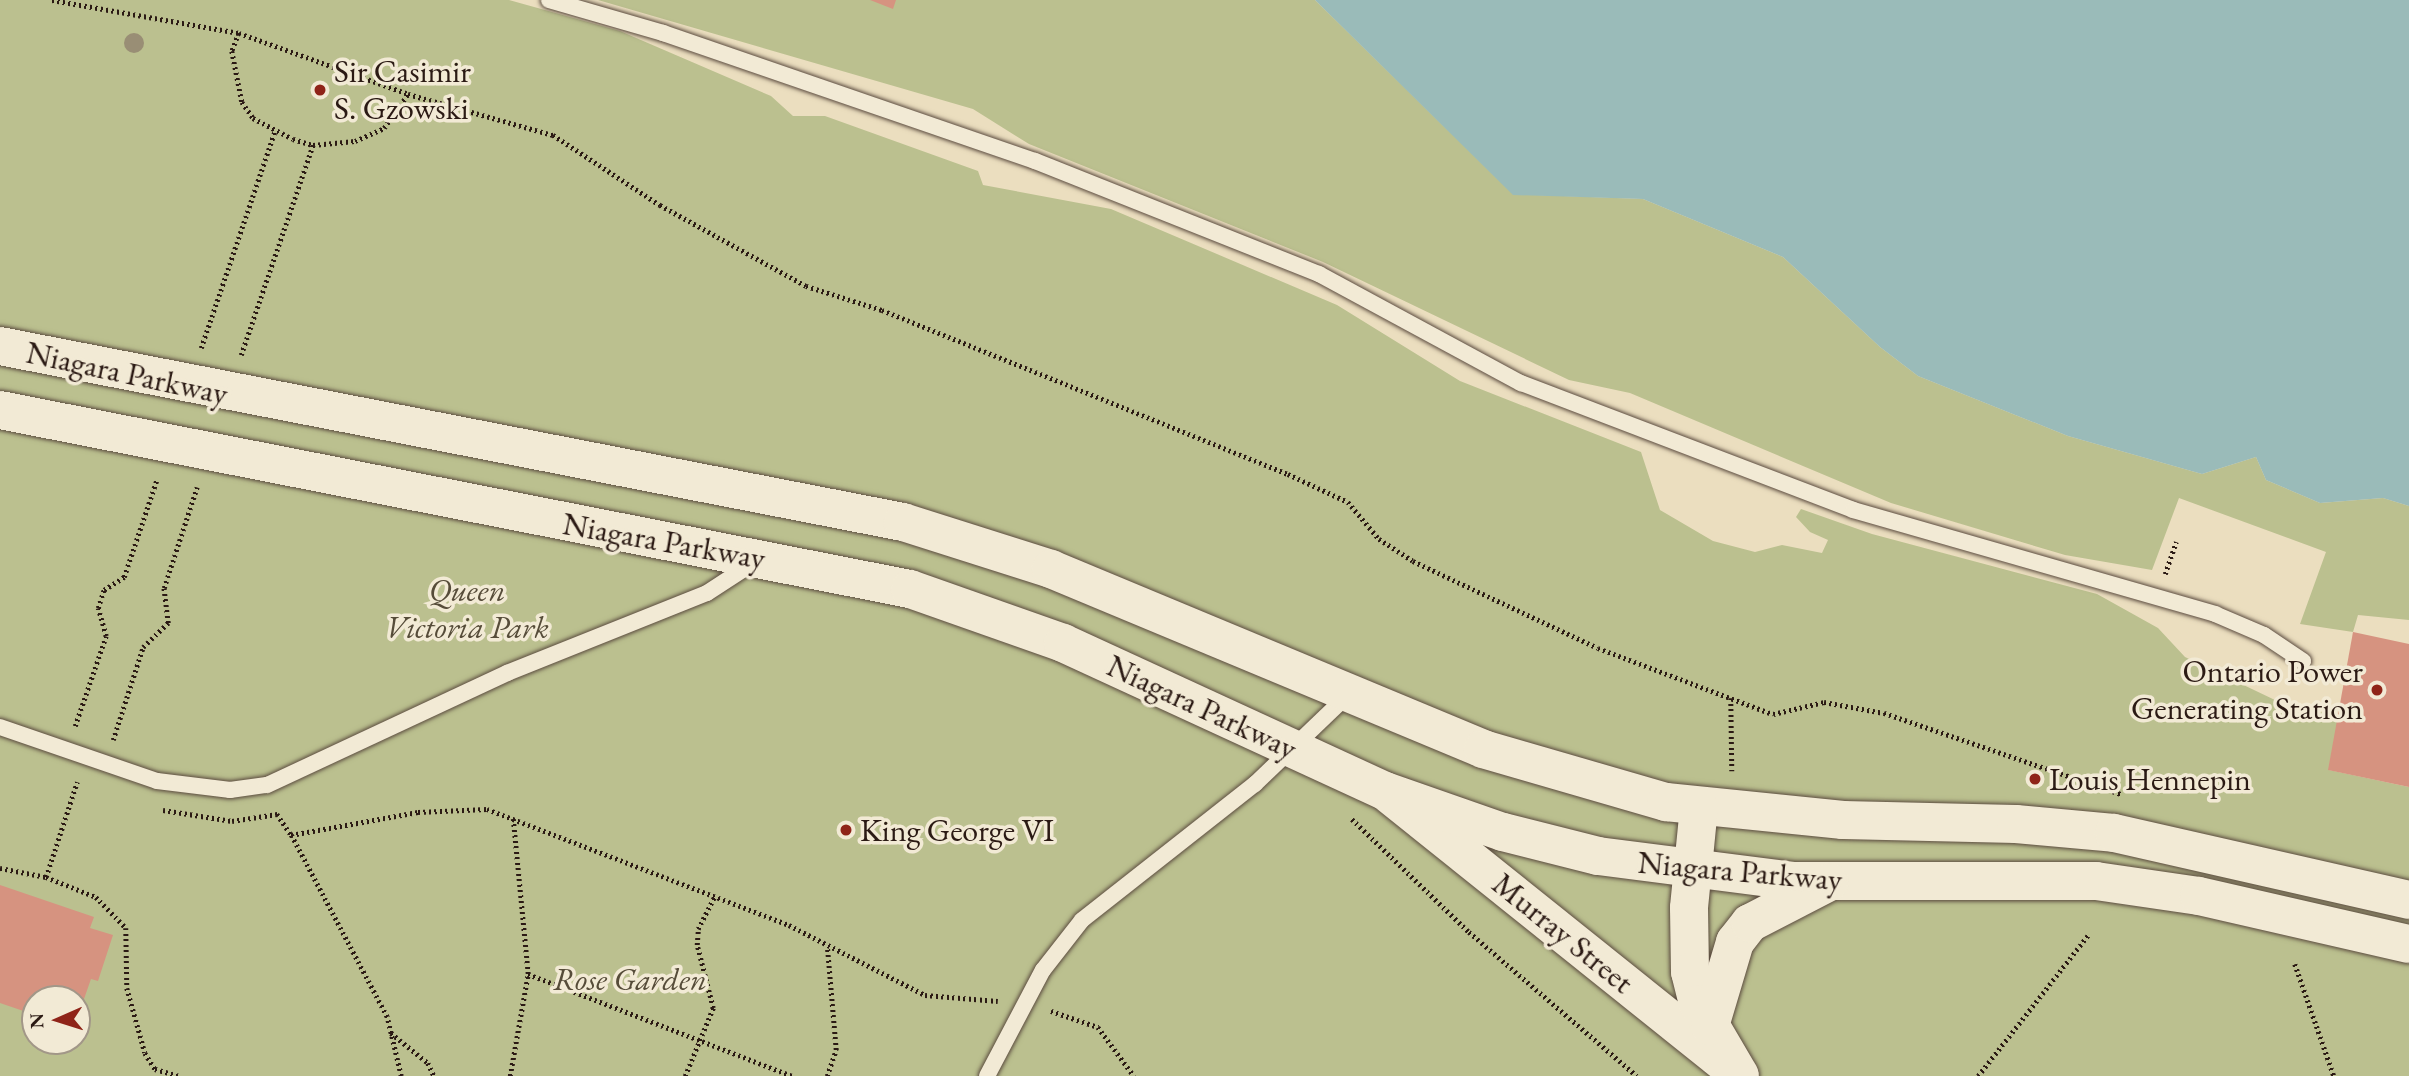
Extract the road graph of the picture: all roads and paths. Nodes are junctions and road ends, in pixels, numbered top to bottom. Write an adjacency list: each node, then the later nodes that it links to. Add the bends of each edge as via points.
1 (52, 0): 3 (path)
2 (549, 0): 14 (lane, via 663,33 1035,161 1319,274 1521,383 1853,510 2215,614 2264,635)
3 (239, 33): 4 (path); 5 (path, via 232,51 242,102 253,118)
4 (408, 93): 6 (path, via 384,128 355,141); 16 (path, via 553,135 682,218 806,286 882,310 1289,474 1348,502 1379,539 1413,561 1598,648)
5 (275, 131): 6 (path); 8 (path)
6 (313, 145): 9 (path)
7 (0, 346): 15 (main road, Niagara Parkway, via 903,522 1051,569)
8 (197, 358)
9 (237, 366)
10 (0, 410): 13 (main road, Niagara Parkway)
11 (158, 475): 19 (path, via 124,577 104,590 101,599 99,625 106,636)
12 (199, 482): 21 (path, via 164,588 168,623 143,647)
13 (760, 558): 18 (main road, Niagara Parkway, via 863,577 963,604 1063,643); 21 (lane, via 707,593 507,673 267,785 199,789)
14 (2303, 661)
15 (1349, 694): 18 (lane); 25 (main road, Niagara Parkway, via 1510,758)
16 (1731, 698): 22 (path); 24 (path, via 1773,714 1824,702 1884,713)
17 (0, 727): 19 (lane)
18 (1290, 748): 23 (main road, Niagara Parkway); 41 (lane, via 1255,784 1082,920 1043,970)
19 (66, 753): 20 (lane)
20 (84, 758): 21 (lane); 32 (path)
21 (106, 764)
22 (1732, 782)
23 (1385, 791): 31 (main road, Niagara Parkway, via 1544,843); 55 (main road, Murray Street)
24 (2124, 795)
25 (1699, 807): 31 (main road); 35 (main road, Niagara Parkway, via 1843,820 2091,831)
26 (1345, 812): 28 (path)
27 (513, 819): 34 (path); 40 (path); 43 (path, via 486,808 418,812 291,835 387,1017)
28 (1368, 835): 29 (path); 54 (path, via 1469,932)
29 (1382, 838)
30 (0, 868): 32 (path)
31 (1692, 870): 33 (main road, Niagara Parkway); 42 (main road, via 1690,972)
32 (46, 877): 45 (path, via 96,897 126,928 127,988 145,1054 155,1069)
33 (1829, 882): 37 (main road, Niagara Parkway, via 2096,881 2199,896); 42 (main road, via 1750,923 1735,942)
34 (715, 896): 38 (path); 44 (path, via 698,929 713,1008)
35 (2409, 900)
36 (2089, 934): 56 (path)
37 (2409, 944)
38 (827, 946): 41 (path, via 925,995); 51 (path, via 836,1050)
39 (2295, 964): 57 (path)
40 (527, 974): 44 (path); 48 (path)
41 (1026, 1003): 52 (lane); 53 (path, via 1098,1027)
42 (1710, 1026): 55 (main road)
43 (390, 1033): 46 (path); 47 (path, via 428,1063)
44 (699, 1040): 49 (path); 50 (path)
45 (179, 1076)
46 (401, 1076)
47 (434, 1076)
48 (510, 1076)
49 (685, 1076)
50 (792, 1076)
51 (827, 1076)
52 (987, 1076)
53 (1134, 1076)
54 (1637, 1076)
55 (1740, 1076)
56 (1978, 1076)
57 (2334, 1076)

